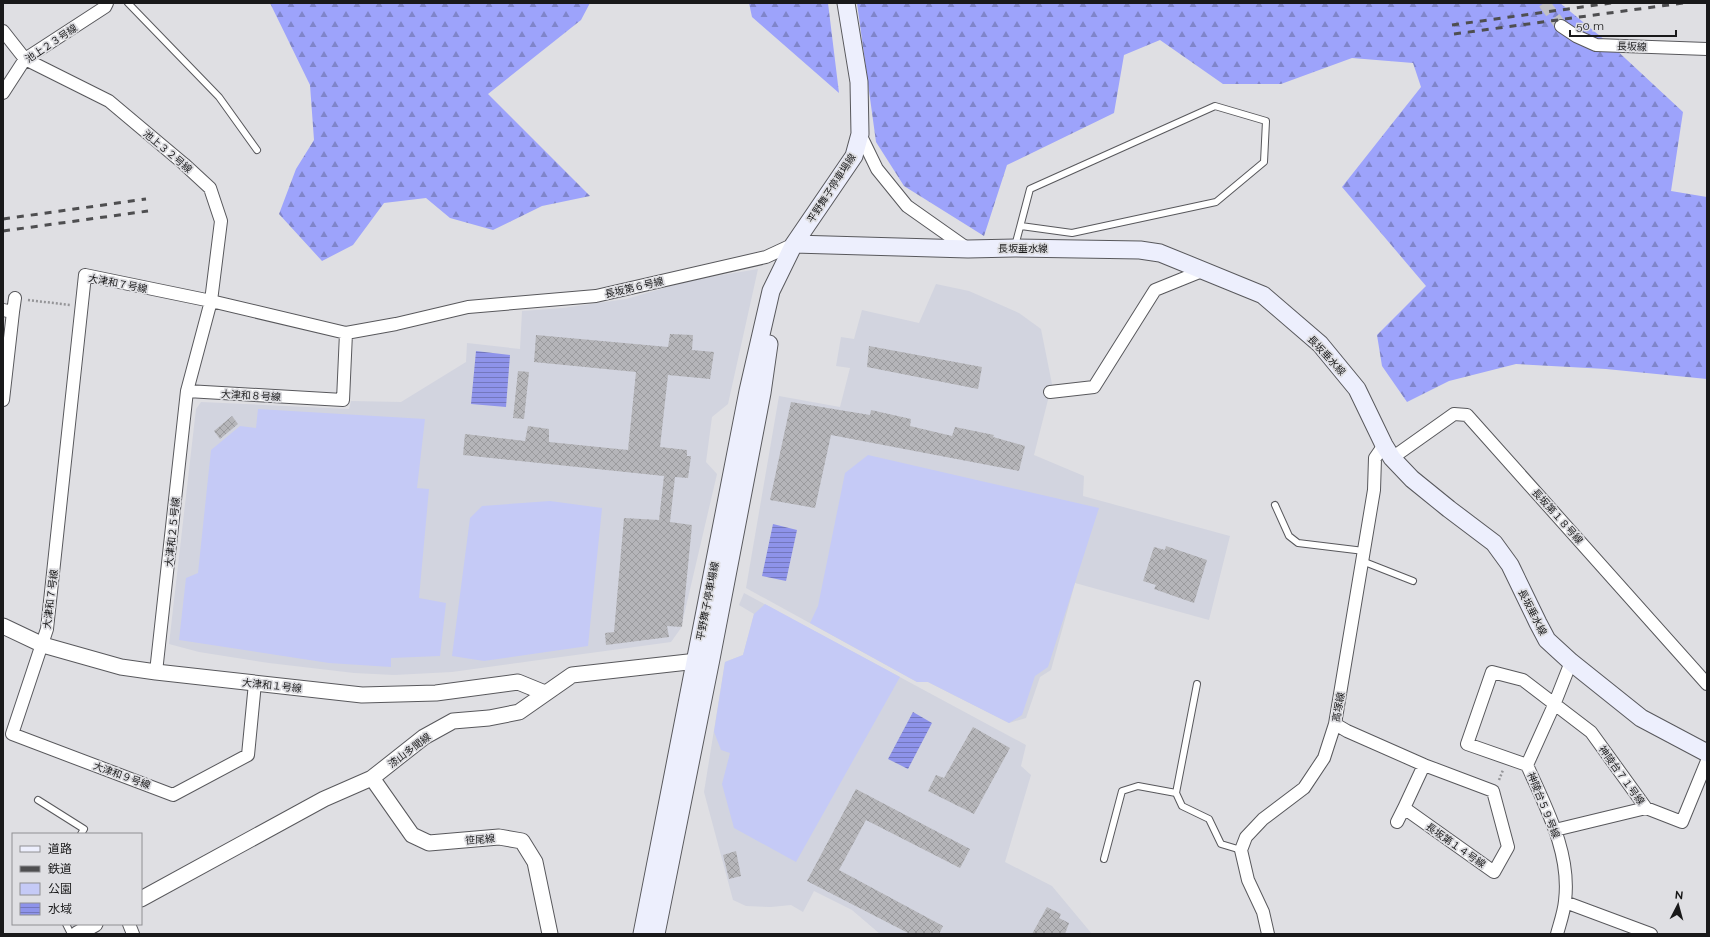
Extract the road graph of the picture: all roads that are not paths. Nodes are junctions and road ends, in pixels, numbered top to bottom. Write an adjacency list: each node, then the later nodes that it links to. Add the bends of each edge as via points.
1 (107, 3): 7 (street, 池上２３号線, via 105,7)
2 (128, 3): 10 (lane, via 219,98)
3 (846, 3): 9 (main road, 平野舞子停車場線, via 859,82)
4 (1561, 26): 6 (street, 長坂線, via 1596,45)
5 (3, 31): 7 (street)
6 (1707, 49)
7 (25, 58): 8 (street, 池上２３号線); 17 (street, 池上３２号線, via 109,101 210,188 221,221)
8 (3, 93)
9 (860, 134): 12 (main road, 平野舞子停車場線, via 854,156); 14 (street, via 877,169 907,206)
10 (257, 150)
11 (1021, 226): 11 (lane, via 1030,189 1215,106 1266,121 1264,162 1216,202 1072,233); 13 (lane)
12 (794, 244): 14 (main road, 長坂垂水線); 18 (street, 長坂第６号線, via 766,257 596,296); 30 (main road, 平野舞子停車場線, via 780,270 762,393)
13 (1015, 248): 14 (main road, 長坂垂水線); 15 (main road, 長坂垂水線, via 1140,250 1160,253)
14 (968, 249)
15 (1202, 271): 22 (street, via 1155,290 1094,387); 24 (main road, 長坂垂水線, via 1263,295 1320,344 1357,389)
16 (15, 298): 19 (street)
17 (212, 301): 20 (street, 大津和７号線); 21 (street); 29 (street, 大津和７号線, via 85,275 48,621)
18 (468, 307): 20 (street, 大津和７号線)
19 (8, 311): 23 (street)
20 (346, 333): 21 (street, 大津和８号線, via 343,400)
21 (187, 392): 32 (street, 大津和２５号線)
22 (1050, 392)
23 (3, 400)
24 (1388, 452): 26 (street, 高塚線, via 1375,458 1374,490); 31 (main road, 長坂垂水線, via 1412,479 1494,543 1510,565 1547,640); 35 (street, 長坂第１８号線, via 1454,414 1467,415)
25 (1276, 505): 26 (lane, via 1289,536 1298,543)
26 (1363, 556): 27 (lane); 38 (street, 高塚線)
27 (1413, 581)
28 (3, 626): 29 (street, 大津和１号線)
29 (43, 645): 32 (street, 大津和１号線, via 122,667); 33 (street, 大津和９号線, via 12,734 173,794 248,756)
30 (703, 660): 36 (street, 漆山多聞線, via 572,675); 60 (main road, 平野舞子停車場線); 61 (main road, 平野舞子停車場線)
31 (1571, 662): 37 (street, 神陵台５９号線); 39 (main road, 長坂垂水線, via 1641,718)
32 (156, 672): 33 (street, 大津和１号線)
33 (255, 683): 36 (street, 大津和１号線, via 362,694 436,693 518,682)
34 (1197, 684): 44 (lane)
35 (1707, 684)
36 (545, 693): 43 (street, 漆山多聞線, via 519,712 453,721 424,737)
37 (1554, 705): 42 (street, 神陵台５９号線); 42 (street, 神陵台７１号線, via 1523,680 1492,672 1467,744); 47 (street, 神陵台７１号線, via 1591,732)
38 (1335, 724): 41 (street); 51 (street, 高塚線, via 1324,758 1304,788 1263,819 1246,837)
39 (1707, 753)
40 (1707, 761): 47 (street, 神陵台７１号線, via 1682,822)
41 (1424, 765): 46 (street); 46 (street, 長坂第１４号線, via 1493,791 1508,847 1494,872)
42 (1527, 765): 49 (street, 神陵台５９号線)
43 (372, 778): 53 (street, 漆山多聞線, via 324,799); 59 (street, 笹尾線, via 412,835 429,843 499,837 522,841 535,862)
44 (1176, 793): 51 (lane, via 1182,806 1209,819 1221,844); 52 (lane, via 1138,786 1122,792)
45 (38, 800): 50 (lane, via 84,829)
46 (1404, 808): 48 (street)
47 (1646, 808): 49 (street)
48 (1397, 822)
49 (1555, 830): 54 (street, 神陵台５９号線, via 1566,869)
50 (82, 833)
51 (1241, 850): 62 (street, via 1248,880 1263,912)
52 (1104, 859)
53 (142, 898)
54 (1565, 902): 63 (street, 神陵台５９号線); 64 (street)
55 (66, 925): 57 (lane)
56 (93, 925): 58 (street)
57 (71, 934)
58 (77, 934)
59 (550, 934)
60 (642, 934)
61 (656, 934)
62 (1268, 934)
63 (1557, 934)
64 (1651, 934)

